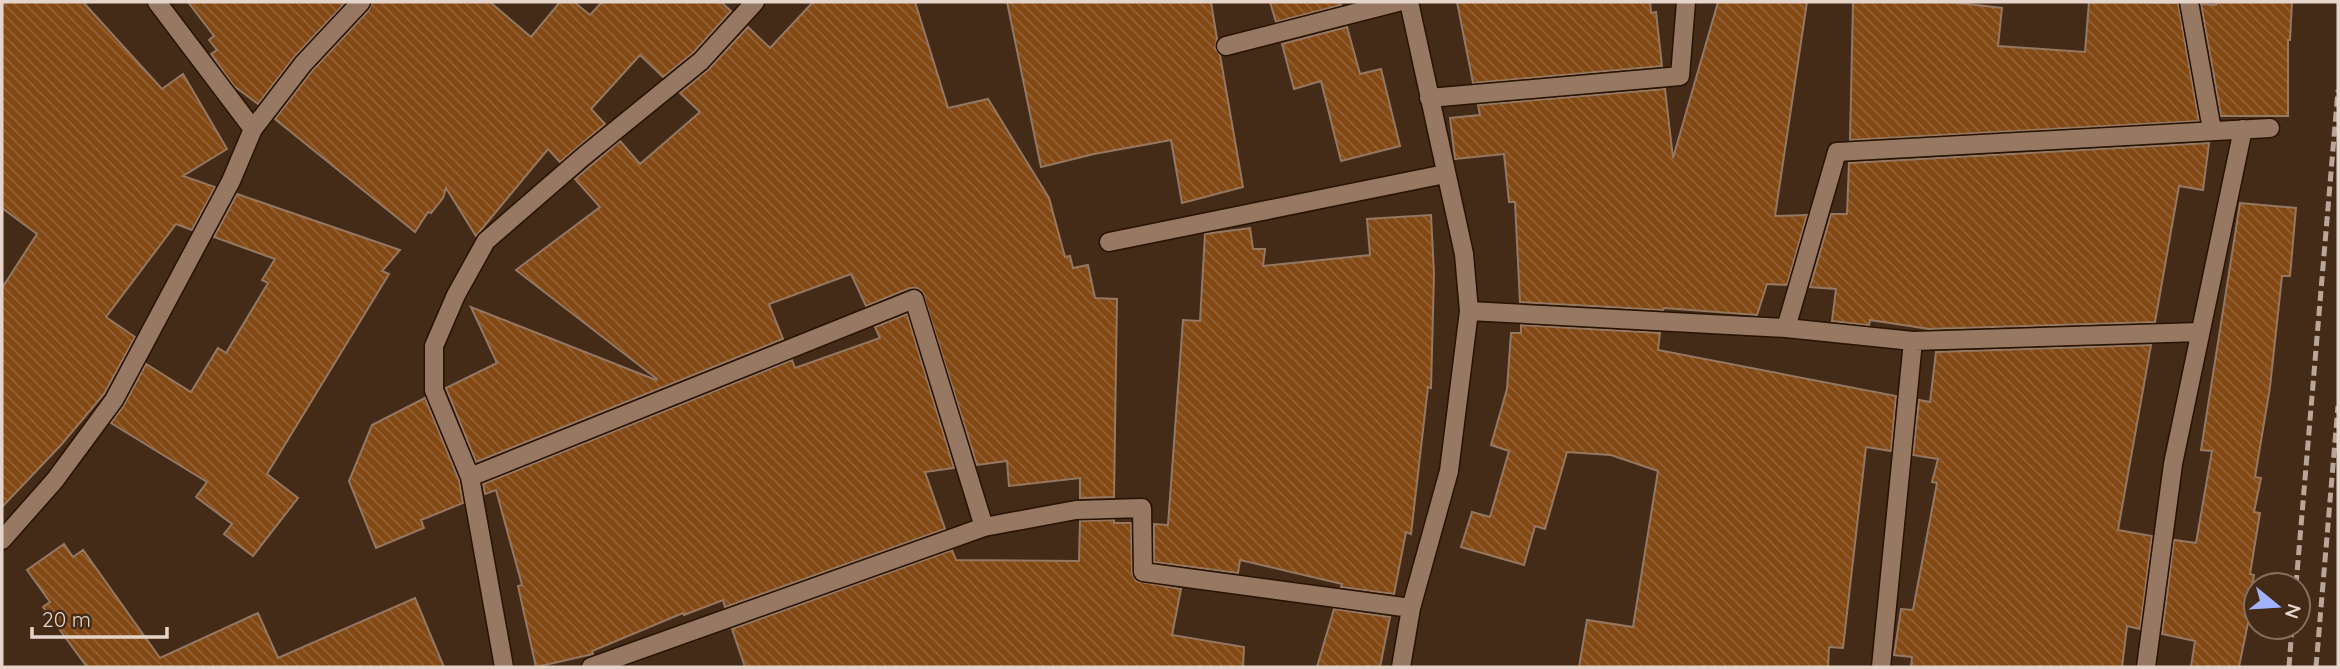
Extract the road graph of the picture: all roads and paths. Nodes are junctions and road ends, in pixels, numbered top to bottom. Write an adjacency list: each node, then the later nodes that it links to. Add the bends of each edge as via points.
1 (157, 2): 11 (street)
2 (361, 2): 11 (street, via 303,64)
3 (755, 2): 20 (street, via 701,61 486,241 434,346 434,390)
4 (1398, 2): 8 (street)
5 (1409, 2): 9 (street)
6 (1686, 2): 9 (street, via 1680,76)
7 (2189, 2): 13 (street)
8 (1226, 46)
9 (1429, 98): 14 (street)
10 (2270, 128): 12 (street)
11 (253, 129): 22 (street, via 231,181 114,400 55,480)
12 (2244, 129): 13 (street); 18 (street)
13 (2212, 131): 17 (street, via 1837,152)
14 (1445, 174): 15 (street); 16 (street, via 1464,254)
15 (1109, 242)
16 (1469, 311): 17 (street); 23 (street, via 1449,471)
17 (1786, 328): 19 (street)
18 (2200, 332): 19 (street); 28 (street, via 2173,464)
19 (1913, 341): 27 (street)
20 (470, 477): 21 (street, via 914,299); 24 (street)
21 (984, 527): 23 (street, via 1076,510 1142,508 1143,572); 25 (street)
22 (2, 540)
23 (1411, 608): 26 (street)
24 (504, 667)
25 (592, 667)
26 (1401, 667)
27 (1881, 667)
28 (2146, 667)

